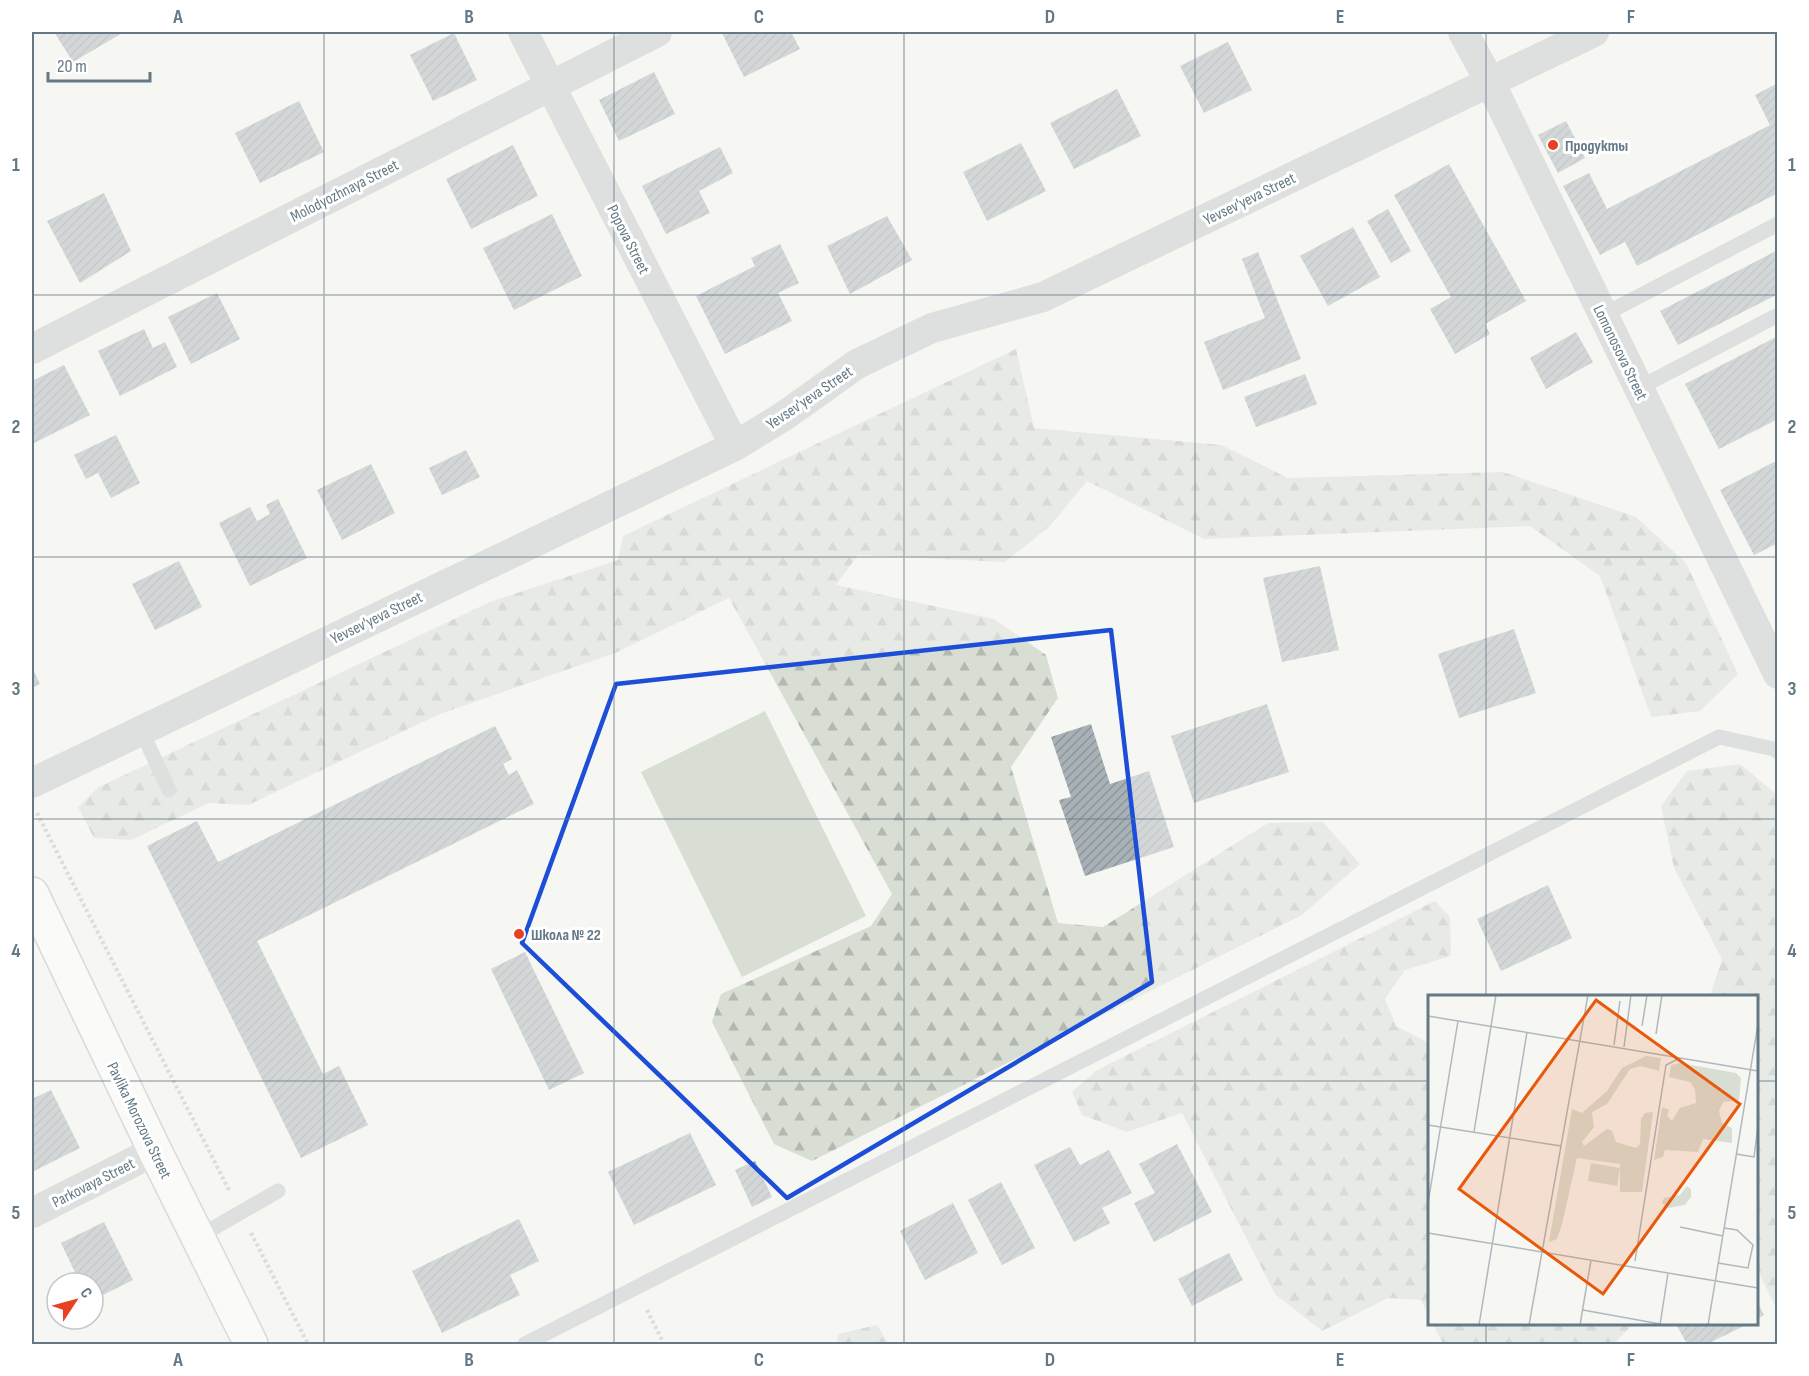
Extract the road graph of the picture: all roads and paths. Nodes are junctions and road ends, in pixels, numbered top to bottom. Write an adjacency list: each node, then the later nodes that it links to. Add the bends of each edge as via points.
1 (523, 32): 6 (street, Popova Street)
2 (657, 32): 6 (street, Molodyozhnaya Street)
3 (1463, 32): 5 (street, Lomonosova Street)
4 (1594, 32): 5 (street, Yevsev'yeva Street)
5 (1490, 82): 8 (street, Lomonosova Street); 12 (street, Yevsev'yeva Street, via 1043,297 932,328 857,364)
6 (550, 85): 10 (street, Molodyozhnaya Street); 12 (street, Popova Street)
7 (1778, 225): 8 (lane)
8 (1603, 315): 11 (street, Lomonosova Street)
9 (1778, 315): 11 (lane)
10 (32, 349)
11 (1639, 388): 13 (street, Lomonosova Street)
12 (735, 446): 14 (street, Yevsev'yeva Street)
13 (1778, 674)
14 (141, 730): 16 (street, Yevsev'yeva Street); 17 (lane)
15 (1778, 752): 25 (lane, via 1719,737)
16 (32, 783)
17 (169, 790)
18 (37, 813): 23 (path)
19 (32, 894): 20 (street, Pavlika Morozova Street)
20 (155, 1151): 22 (street, Parkovaya Street); 24 (street, Pavlika Morozova Street)
21 (278, 1191): 23 (lane)
22 (32, 1213)
23 (240, 1213): 24 (lane); 27 (path)
24 (198, 1238): 26 (street, Pavlika Morozova Street)
25 (636, 1288): 28 (lane); 29 (path)
26 (251, 1344)
27 (308, 1344)
28 (525, 1344)
29 (664, 1344)

